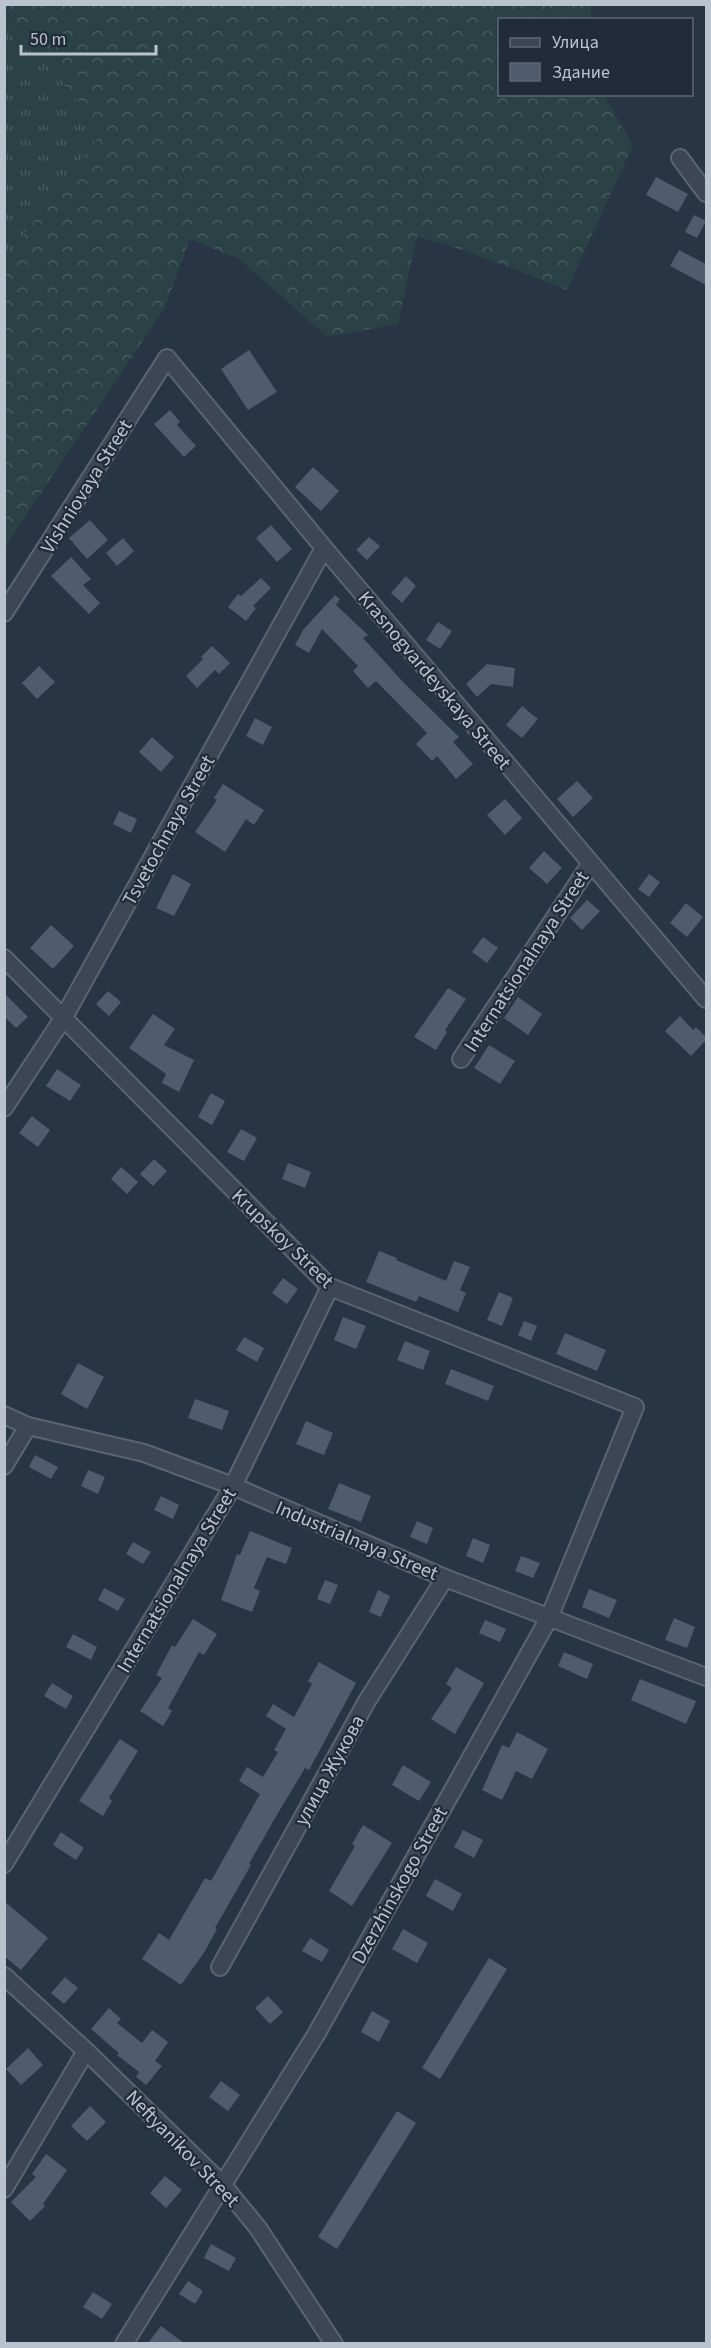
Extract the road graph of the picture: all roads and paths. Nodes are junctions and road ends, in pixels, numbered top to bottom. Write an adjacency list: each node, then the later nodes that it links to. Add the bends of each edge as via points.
1 (680, 158): 2 (street)
2 (706, 193)
3 (166, 358): 4 (street, Krasnogvardeyskaya Street); 5 (street, Vishniovaya Street)
4 (324, 548): 6 (street, Krasnogvardeyskaya Street); 9 (street, Tsvetochnaya Street)
5 (4, 613)
6 (591, 863): 8 (street, Krasnogvardeyskaya Street); 10 (street, Internatsionalnaya Street)
7 (4, 958): 9 (street, Krupskoy Street)
8 (706, 999)
9 (64, 1017): 11 (street, Tsvetochnaya Street); 12 (street, Krupskoy Street)
10 (461, 1059)
11 (4, 1108)
12 (330, 1287): 13 (street, Krupskoy Street); 17 (street, Internatsionalnaya Street)
13 (635, 1407): 19 (street, Dzerzhinskogo Street)
14 (4, 1415): 15 (street, Industrialnaya Street)
15 (28, 1426): 16 (street); 17 (street, Industrialnaya Street, via 144,1453)
16 (4, 1466)
17 (233, 1486): 18 (street, Industrialnaya Street); 21 (street, Internatsionalnaya Street)
18 (445, 1578): 19 (street, Industrialnaya Street); 22 (street, улица Жукова, via 366,1701)
19 (549, 1618): 20 (street, Industrialnaya Street); 25 (street, Dzerzhinskogo Street, via 317,2033)
20 (706, 1677)
21 (4, 1864)
22 (220, 1967)
23 (4, 1976): 24 (street, Neftyanikov Street)
24 (86, 2051): 25 (street, Neftyanikov Street); 26 (street)
25 (222, 2184): 27 (street, Dzerzhinskogo Street); 28 (street, Neftyanikov Street, via 258,2228)
26 (4, 2189)
27 (124, 2343)
28 (334, 2343)

